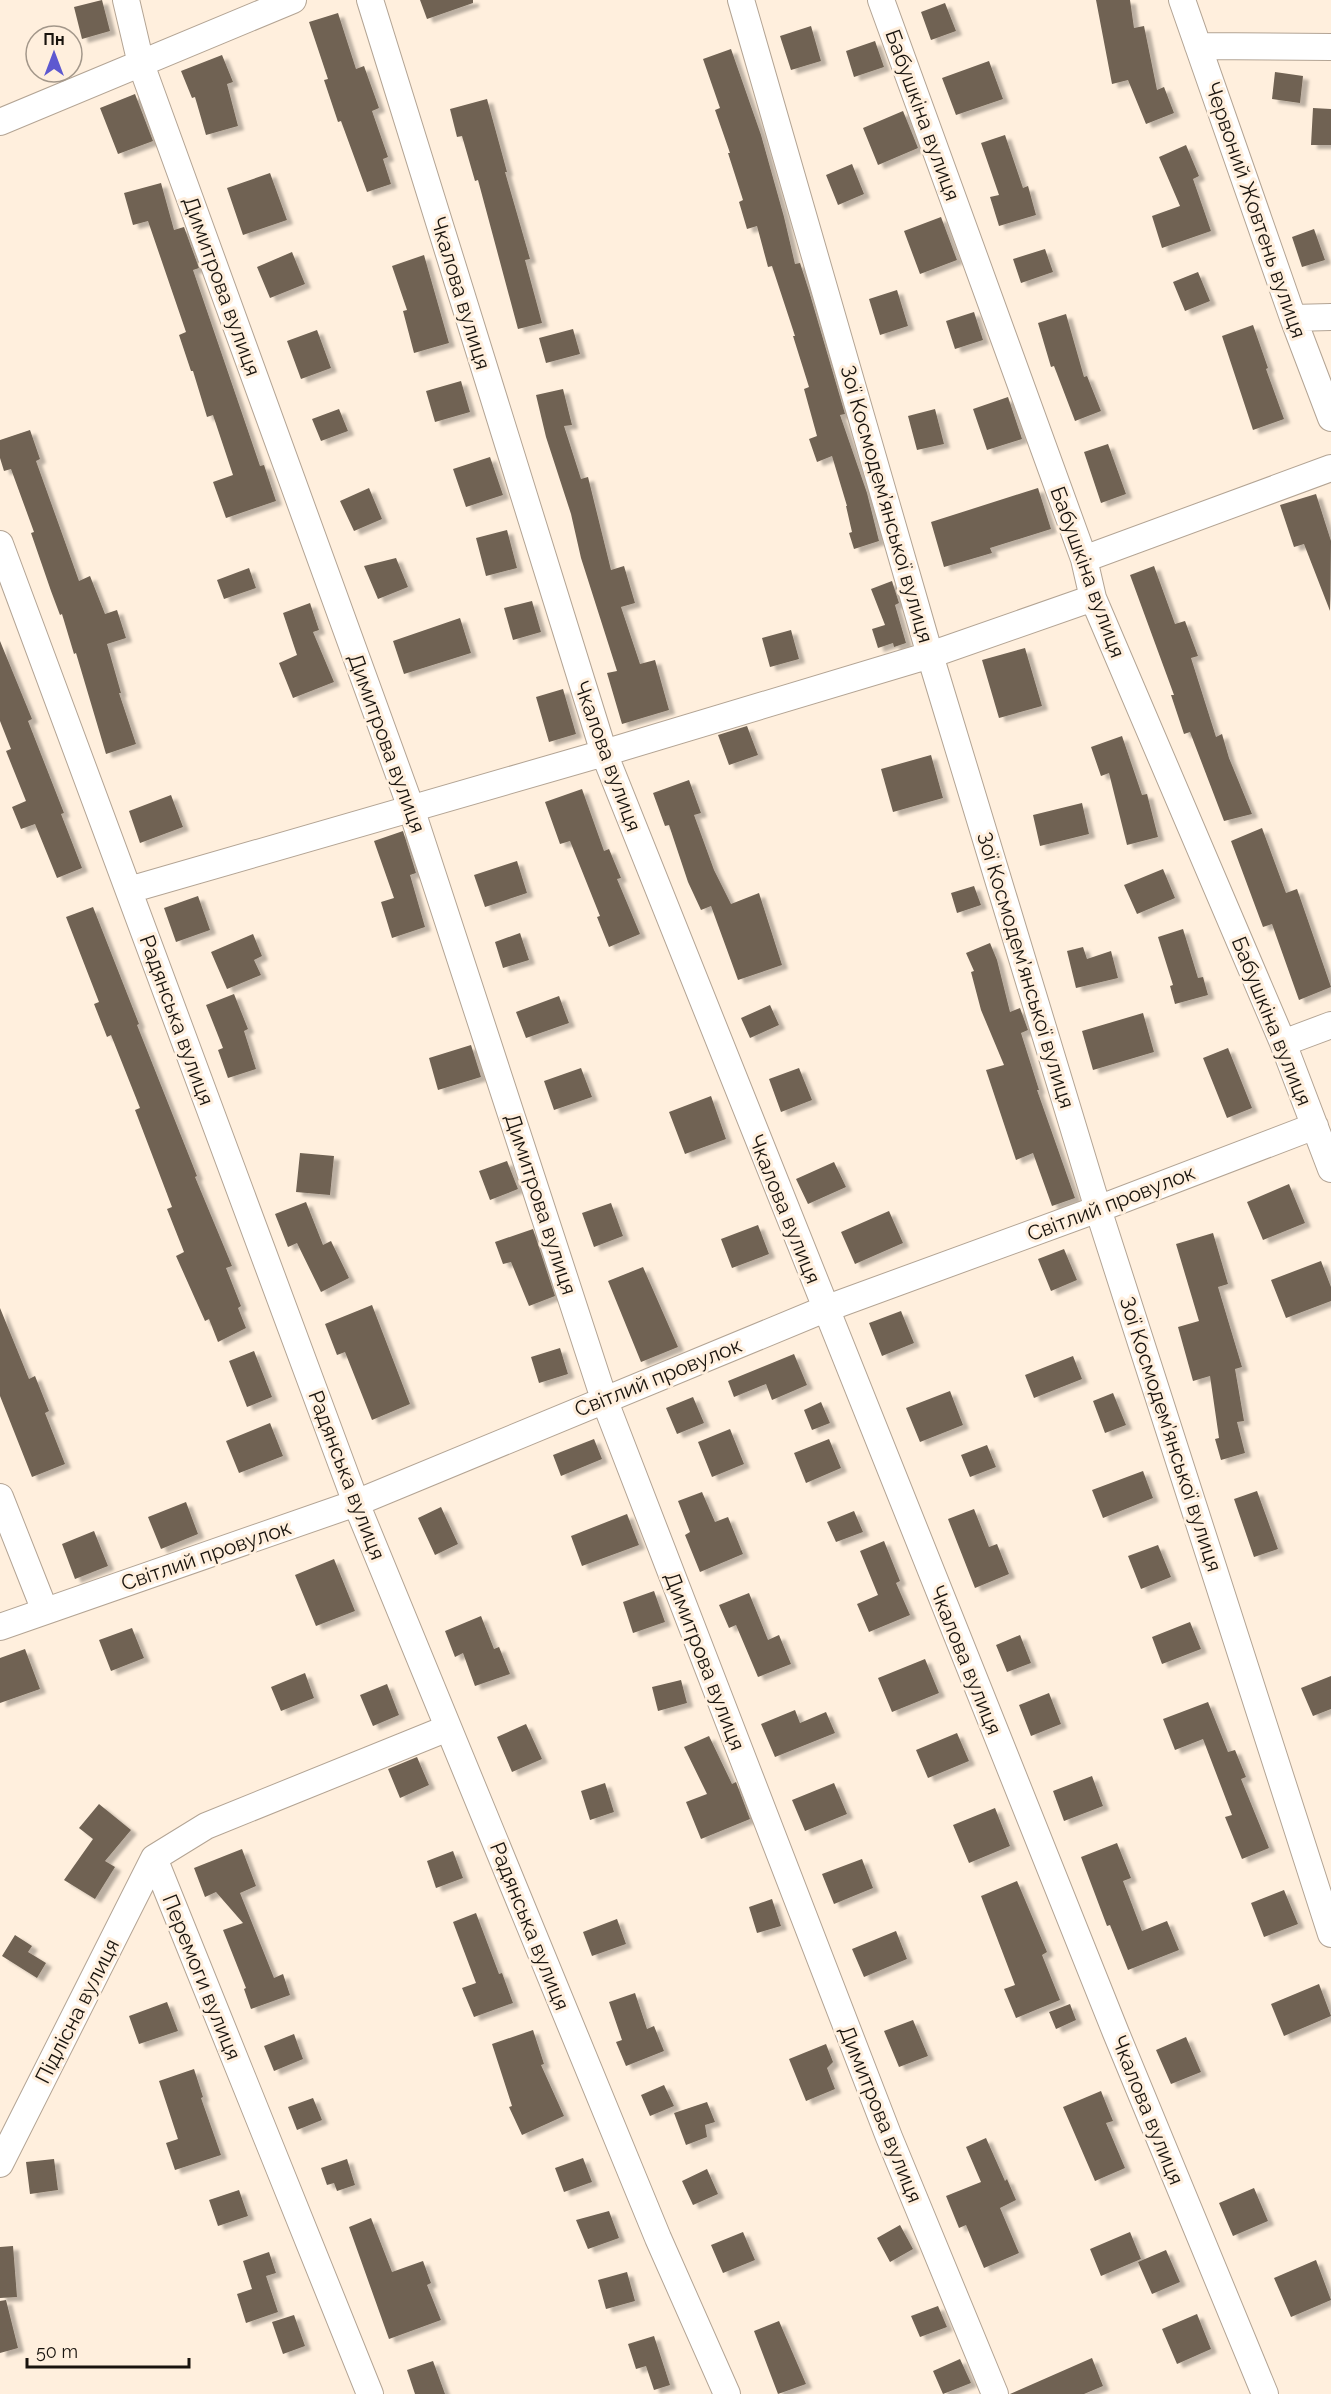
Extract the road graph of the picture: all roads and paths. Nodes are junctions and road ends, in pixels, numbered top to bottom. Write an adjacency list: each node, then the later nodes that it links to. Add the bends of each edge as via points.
1 (126, 0): 9 (street, Димитрова вулиця)
2 (293, 0): 9 (street)
3 (370, 0): 19 (street, Чкалова вулиця)
4 (741, 0): 18 (street, Зої Космодем’янської вулиця)
5 (881, 0): 16 (street, Бабушкіна вулиця)
6 (1182, 0): 7 (street, Червоний Жовтень вулиця)
7 (1198, 46): 8 (street); 12 (street, Червоний Жовтень вулиця)
8 (1331, 47)
9 (141, 64): 10 (street); 20 (street, Димитрова вулиця)
10 (0, 122)
11 (1331, 317): 12 (street)
12 (1293, 318): 13 (street, Червоний Жовтень вулиця)
13 (1331, 418)
14 (1331, 468): 16 (street)
15 (0, 544): 21 (street, Радянська вулиця)
16 (1084, 559): 17 (street, Бабушкіна вулиця)
17 (1093, 598): 18 (street); 23 (street, Бабушкіна вулиця)
18 (930, 655): 19 (street); 26 (street, Зої Космодем’янської вулиця)
19 (604, 753): 20 (street); 27 (street, Чкалова вулиця)
20 (411, 808): 21 (street); 28 (street, Димитрова вулиця)
21 (129, 890): 30 (street, Радянська вулиця)
22 (1331, 1025): 23 (street)
23 (1283, 1043): 24 (street, Бабушкіна вулиця)
24 (1315, 1126): 25 (street, Бабушкіна вулиця); 26 (street, Світлий провулок)
25 (1331, 1169)
26 (1098, 1209): 27 (street, Світлий провулок); 35 (street, Зої Космодем’янської вулиця)
27 (825, 1309): 28 (street, Світлий провулок); 40 (street, Чкалова вулиця)
28 (604, 1399): 30 (street, Світлий провулок); 39 (street, Димитрова вулиця, via 889,2137)
29 (0, 1497): 31 (street)
30 (356, 1503): 31 (street, Світлий провулок); 33 (street, Радянська вулиця)
31 (45, 1611): 32 (street, Світлий провулок)
32 (0, 1627)
33 (448, 1728): 34 (street, via 206,1826); 38 (street, Радянська вулиця, via 658,2238)
34 (154, 1858): 36 (street, Підлісна вулиця); 37 (street, Перемоги вулиця)
35 (1331, 1934)
36 (0, 2164)
37 (370, 2394)
38 (727, 2394)
39 (995, 2394)
40 (1265, 2394)

